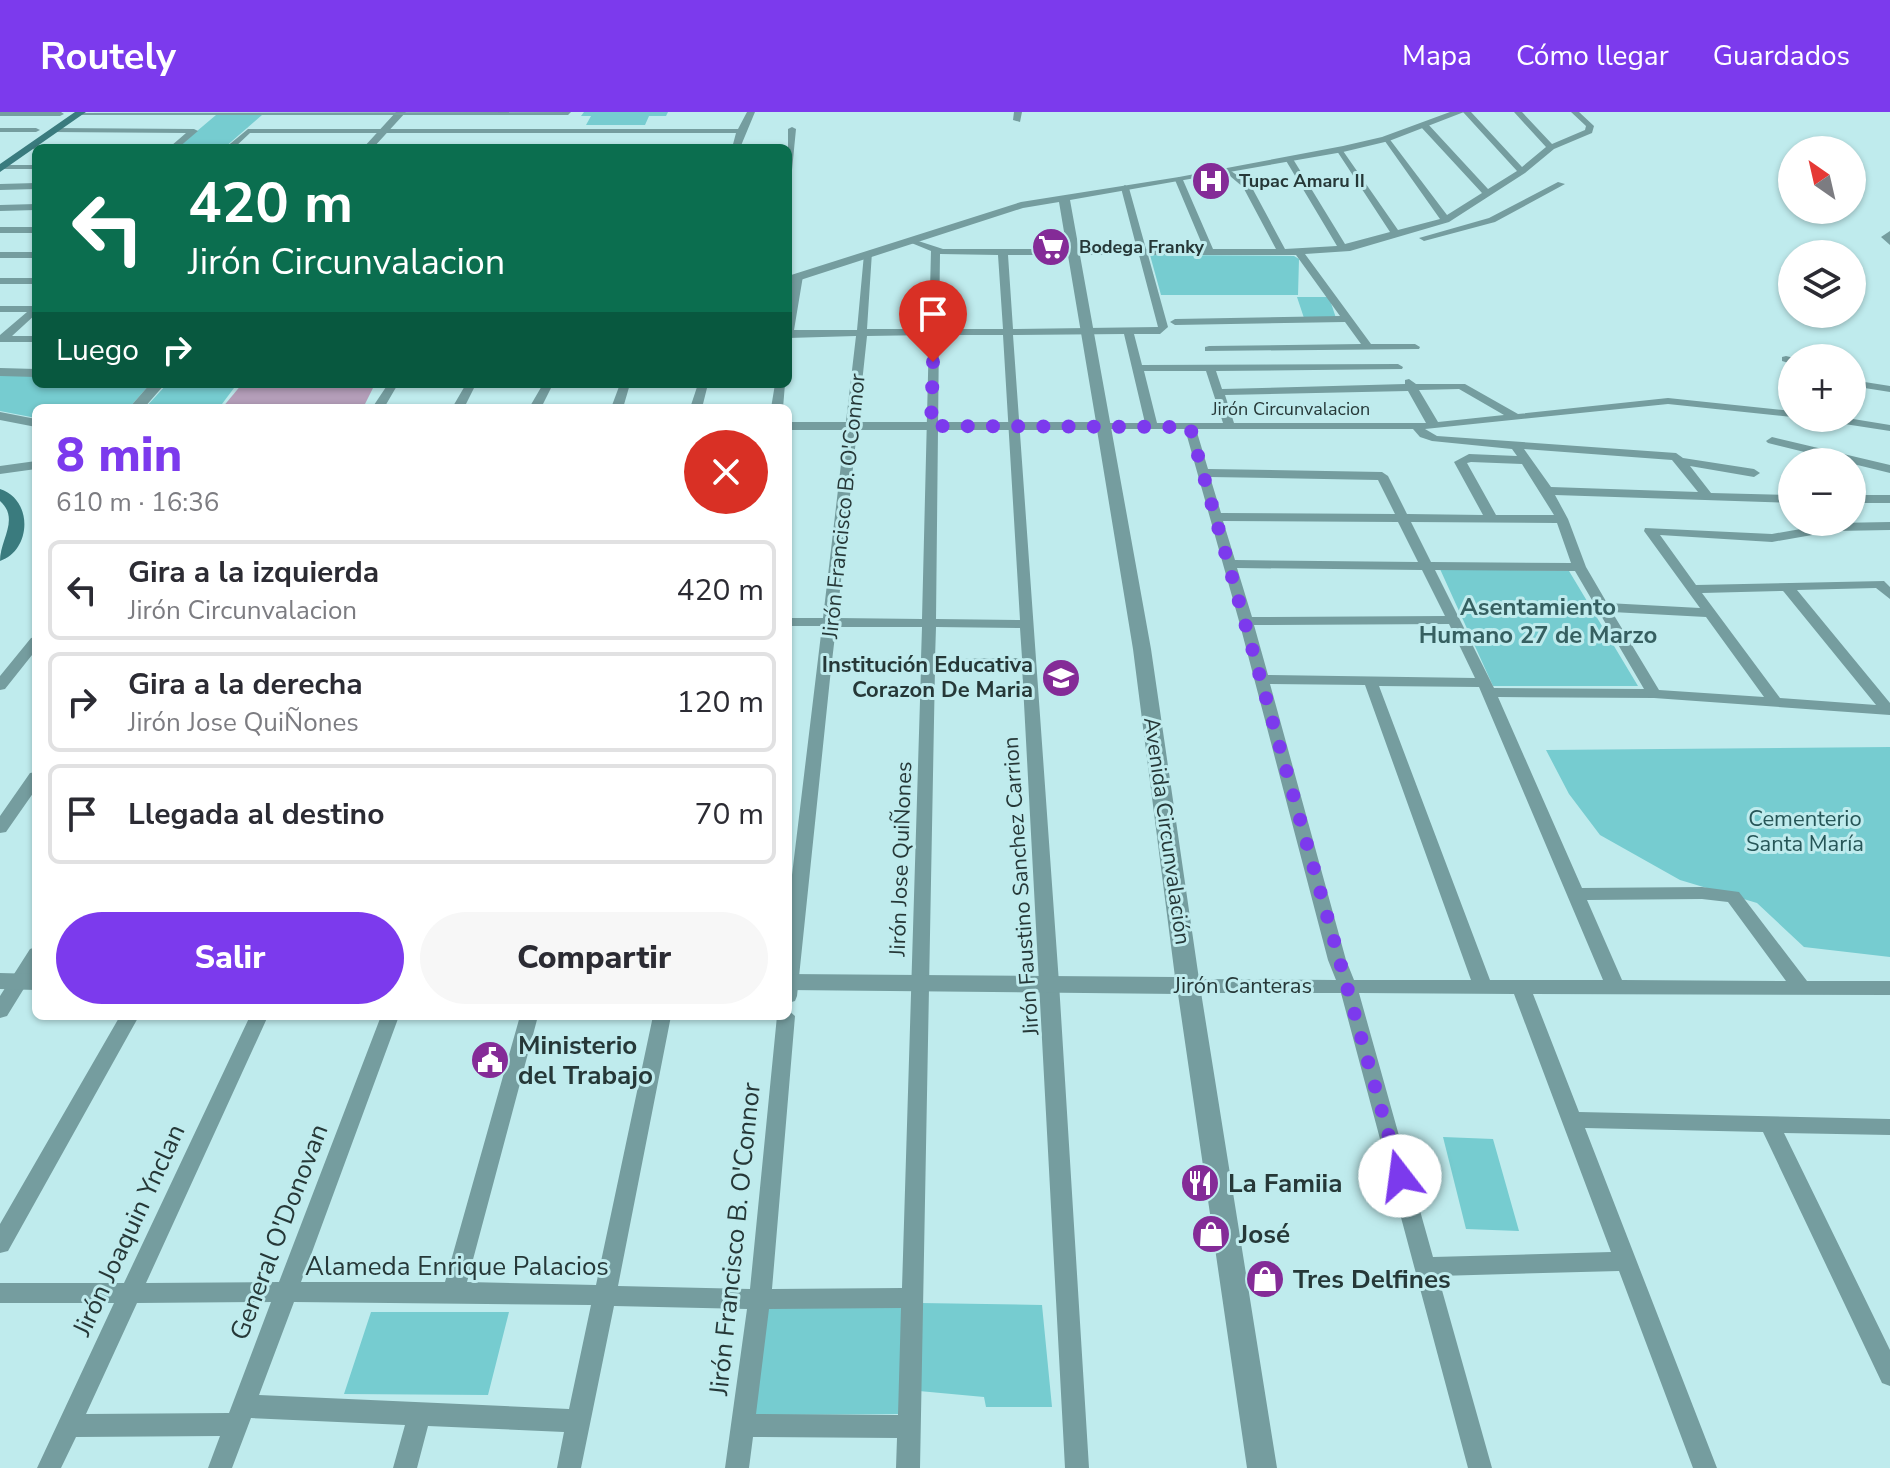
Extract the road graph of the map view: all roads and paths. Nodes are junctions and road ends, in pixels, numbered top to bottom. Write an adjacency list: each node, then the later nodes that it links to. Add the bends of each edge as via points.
1 (751, 112): 19 (street)
2 (1459, 112): 11 (street)
3 (1467, 112): 36 (street)
4 (1518, 112): 29 (street)
5 (1575, 112): 29 (street, via 1589,131)
6 (61, 113): 10 (street); 14 (main road)
7 (80, 113): 8 (street); 15 (main road)
8 (400, 113): 9 (street); 16 (street)
9 (569, 113): 18 (street)
10 (0, 114)
11 (1424, 125): 21 (street); 42 (street)
12 (792, 129): 27 (street)
13 (0, 130): 14 (street)
14 (36, 130): 30 (main road)
15 (55, 130): 22 (main road); 23 (street, via 194,131)
16 (384, 131): 17 (street); 24 (street, via 248,131); 25 (street)
17 (529, 131): 18 (street); 20 (street)
18 (562, 131): 19 (street)
19 (741, 131): 26 (street)
20 (523, 139)
21 (1385, 139): 31 (street); 46 (street)
22 (35, 144)
23 (178, 144)
24 (233, 144)
25 (372, 144)
26 (737, 144)
27 (791, 144)
28 (31, 147): 34 (main road)
29 (1551, 147): 36 (street)
30 (3, 150)
31 (1338, 150): 32 (street); 49 (street)
32 (1289, 159): 35 (street); 53 (street)
33 (32, 167): 34 (street)
34 (1, 168)
35 (1228, 171): 37 (street); 57 (street, via 1247,186)
36 (1522, 171): 42 (street)
37 (1179, 180): 41 (street); 60 (street)
38 (1561, 184): 53 (street, via 1492,220 1421,239)
39 (32, 186): 40 (street)
40 (0, 187)
41 (1125, 188): 43 (street); 56 (street)
42 (1487, 194): 46 (street)
43 (1064, 197): 51 (street, via 1009,208); 55 (street, Avenida Circunvalación)
44 (32, 207): 45 (street)
45 (0, 208)
46 (1446, 220): 49 (street)
47 (0, 230): 48 (street)
48 (32, 230)
49 (1396, 234): 53 (street)
50 (1890, 234): 52 (street)
51 (912, 240): 54 (street); 61 (street)
52 (1890, 242)
53 (1343, 248): 58 (street)
54 (935, 251): 59 (street); 75 (street, Jirón Jose QuiÑones)
55 (1073, 252): 56 (street); 59 (street); 76 (street, Avenida Circunvalación)
56 (1143, 252): 60 (street); 77 (street, via 1163,327 1153,333)
57 (1282, 252): 58 (street); 60 (street)
58 (1299, 252): 70 (street)
59 (1003, 253): 72 (street, Jirón Faustino Sanchez Carrion)
60 (1210, 253)
61 (869, 254): 64 (street); 74 (street, Jirón Francisco B. O'Connor)
62 (0, 255): 63 (street)
63 (32, 255)
64 (793, 278)
65 (0, 281): 66 (street)
66 (32, 281)
67 (0, 309): 68 (street)
68 (32, 309)
69 (32, 312): 78 (street)
70 (1345, 319): 71 (street); 80 (street)
71 (1175, 322)
72 (1007, 332): 75 (street); 76 (street); 102 (street, Jirón Faustino Sanchez Carrion)
73 (792, 333): 74 (street)
74 (862, 333): 75 (street); 99 (street, Jirón Francisco B. O'Connor)
75 (934, 333): 101 (street, Jirón Jose QuiÑones)
76 (1089, 333): 77 (street); 103 (street, Avenida Circunvalación)
77 (1129, 333): 84 (street)
78 (1, 339): 79 (street)
79 (32, 339)
80 (1374, 347): 81 (street); 82 (street); 83 (street)
81 (1415, 347)
82 (1209, 349)
83 (1398, 367): 85 (street); 90 (street)
84 (1138, 368): 85 (street); 104 (street)
85 (1210, 368): 92 (street)
86 (0, 372): 87 (street)
87 (32, 373)
88 (1866, 386): 91 (street)
89 (154, 388): 93 (street)
90 (1412, 388): 92 (street); 96 (street, via 1461,386); 106 (street)
91 (1890, 389)
92 (1219, 392): 108 (street)
93 (140, 404)
94 (1778, 413): 96 (street, Jirón Circunvalacion, via 1668,401)
95 (0, 416): 97 (street)
96 (1517, 418): 106 (street, Jirón Circunvalacion)
97 (32, 422)
98 (1866, 424): 109 (street)
99 (854, 425): 100 (street, Jirón Circunvalacion); 101 (street, Jirón Circunvalacion); 141 (street, Jirón Francisco B. O'Connor)
100 (792, 426)
101 (931, 426): 102 (street, Jirón Circunvalacion); 142 (street, Jirón Jose QuiÑones)
102 (1012, 426): 103 (street, Jirón Circunvalacion); 143 (street, Jirón Faustino Sanchez Carrion)
103 (1102, 426): 104 (street, Jirón Circunvalacion); 164 (street, Avenida Circunvalación, via 1142,649)
104 (1152, 426): 107 (street, Jirón Circunvalacion)
105 (1416, 426): 106 (street, Jirón Circunvalacion); 108 (street, Jirón Circunvalacion); 111 (street, via 1436,439)
106 (1434, 426)
107 (1190, 427): 108 (street, Jirón Circunvalacion); 116 (street)
108 (1230, 427)
109 (1890, 428)
110 (1772, 441): 114 (street)
111 (1520, 451): 112 (street); 118 (street); 126 (street, via 1460,462)
112 (1680, 461): 117 (street); 120 (street)
113 (32, 466): 115 (street)
114 (1890, 469)
115 (0, 470)
116 (1204, 473): 124 (street); 125 (street, via 1382,476)
117 (1754, 473)
118 (1547, 491): 120 (street); 127 (street)
119 (0, 494): 129 (main road, via 10,500 20,520)
120 (1708, 497): 121 (street)
121 (1778, 499)
122 (1866, 499): 123 (street)
123 (1890, 499)
124 (1216, 517): 125 (street); 130 (street)
125 (1405, 517): 126 (street); 131 (street)
126 (1491, 518): 127 (street)
127 (1562, 519): 132 (street)
128 (1890, 526): 133 (street, via 1835,527 1772,538 1650,531)
129 (0, 556)
130 (1230, 564): 131 (street); 139 (street)
131 (1428, 564): 132 (street); 138 (street)
132 (1579, 567): 136 (street)
133 (1691, 589): 134 (street); 137 (street)
134 (1789, 589): 135 (street, via 1879,584); 154 (street)
135 (1890, 595)
136 (1603, 607): 137 (street); 152 (street)
137 (1707, 613): 153 (street)
138 (1454, 620): 139 (street); 151 (street)
139 (1246, 621): 148 (street)
140 (792, 622): 141 (street)
141 (831, 623): 142 (street); 146 (street, Jirón Francisco B. O'Connor)
142 (929, 624): 143 (street); 147 (street, Jirón Jose QuiÑones)
143 (1026, 624): 145 (street, Jirón Faustino Sanchez Carrion)
144 (29, 659): 150 (street)
145 (1028, 662): 147 (street); 162 (street, Jirón Faustino Sanchez Carrion)
146 (827, 665): 147 (street); 157 (street, Jirón Francisco B. O'Connor)
147 (929, 665): 161 (street, Jirón Jose QuiÑones)
148 (1262, 679): 149 (street); 165 (street)
149 (1370, 680): 151 (street); 167 (street)
150 (0, 686)
151 (1487, 687): 152 (street); 158 (street)
152 (1654, 694): 153 (street)
153 (1776, 703): 154 (street)
154 (1889, 710)
155 (32, 783): 156 (street)
156 (0, 828)
157 (793, 889)
158 (1578, 894): 166 (street); 169 (street, via 1733,896)
159 (32, 960): 160 (street)
160 (18, 982): 171 (street)
161 (918, 982): 162 (street, Jirón Canteras); 163 (street, Jirón Canteras); 189 (street, Jirón Jose QuiÑones)
162 (1050, 983): 164 (street, Jirón Canteras); 204 (street, Jirón Faustino Sanchez Carrion)
163 (792, 986)
164 (1188, 986): 165 (street, Jirón Canteras); 205 (street, Avenida Circunvalación)
165 (1348, 986): 167 (street, Jirón Canteras); 183 (street)
166 (1615, 986): 168 (street, Jirón Canteras); 169 (street, Jirón Canteras)
167 (1483, 987): 168 (street, Jirón Canteras)
168 (1521, 987): 178 (street)
169 (1801, 987): 170 (street, Jirón Canteras)
170 (1890, 988)
171 (0, 1011)
172 (128, 1020): 181 (street)
173 (257, 1020): 186 (street, Jirón Joaquin Ynclan)
174 (388, 1020): 187 (street, General O'Donovan)
175 (528, 1020): 184 (street)
176 (661, 1020): 188 (street)
177 (786, 1020): 190 (street, Jirón Francisco B. O'Connor)
178 (1573, 1120): 179 (street); 182 (street)
179 (1771, 1127): 180 (street); 191 (street)
180 (1890, 1127)
181 (0, 1244)
182 (1626, 1261): 183 (street); 207 (street)
183 (1425, 1267): 206 (street)
184 (453, 1292): 187 (street, Alameda Enrique Palacios); 188 (street, Alameda Enrique Palacios)
185 (0, 1293): 186 (street, Alameda Enrique Palacios)
186 (129, 1294): 187 (street, Alameda Enrique Palacios); 196 (street, Jirón Joaquin Ynclan)
187 (285, 1294): 192 (street, General O'Donovan)
188 (606, 1295): 190 (street, Alameda Enrique Palacios); 194 (street)
189 (913, 1298): 190 (street, Alameda Enrique Palacios); 197 (street, Jirón Jose QuiÑones)
190 (759, 1299): 195 (street, Jirón Francisco B. O'Connor)
191 (1890, 1375)
192 (240, 1415): 193 (street); 196 (street); 199 (street, General O'Donovan)
193 (419, 1416): 194 (street); 200 (street)
194 (578, 1421): 201 (street)
195 (742, 1425): 197 (street); 202 (street, Jirón Francisco B. O'Connor)
196 (68, 1426): 198 (street, Jirón Joaquin Ynclan)
197 (909, 1427): 203 (street, Jirón Jose QuiÑones)
198 (49, 1468)
199 (220, 1468)
200 (405, 1468)
201 (569, 1468)
202 (737, 1468)
203 (908, 1468)
204 (1077, 1468)
205 (1262, 1468)
206 (1480, 1468)
207 (1705, 1468)

